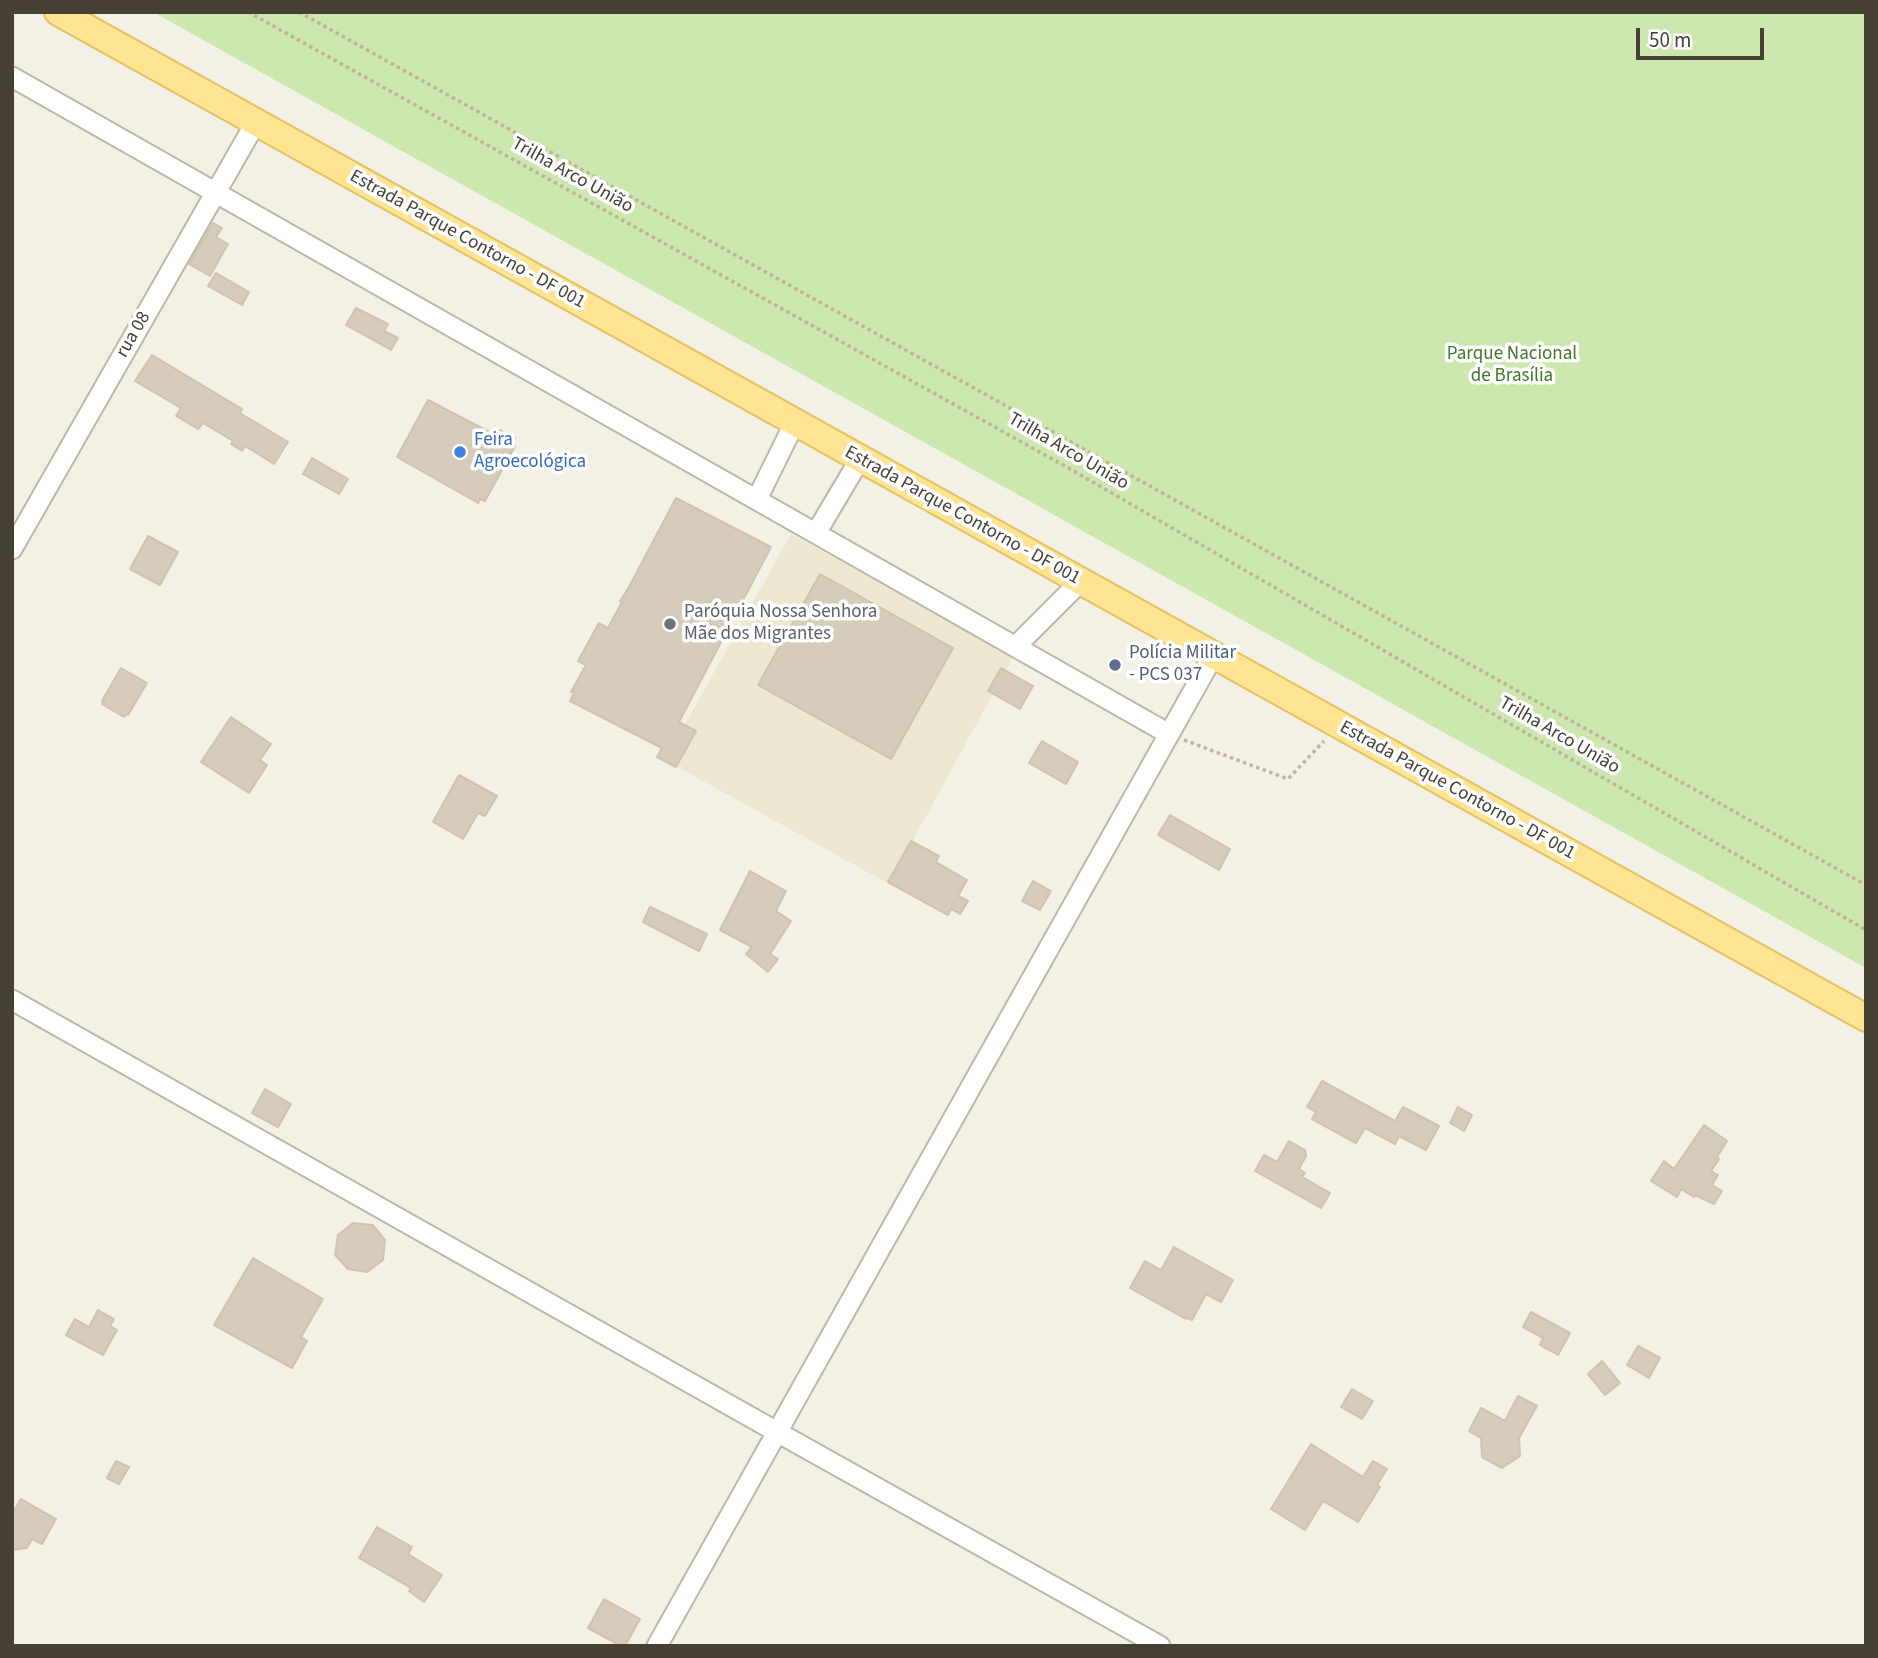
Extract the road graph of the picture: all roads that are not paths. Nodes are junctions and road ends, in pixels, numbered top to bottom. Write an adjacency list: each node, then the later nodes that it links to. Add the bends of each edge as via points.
1 (58, 12): 3 (main road, Estrada Parque Contorno - DF 001)
2 (12, 77): 4 (street)
3 (256, 122): 4 (street, rua 08); 5 (main road, Estrada Parque Contorno - DF 001)
4 (216, 192): 7 (street); 9 (street, rua 08)
5 (794, 422): 6 (main road, Estrada Parque Contorno - DF 001); 7 (street)
6 (860, 459): 8 (street); 10 (main road, Estrada Parque Contorno - DF 001)
7 (757, 499): 8 (street)
8 (816, 533): 11 (street)
9 (12, 549)
10 (1080, 582): 11 (street); 12 (main road, Estrada Parque Contorno - DF 001)
11 (1016, 646): 13 (street)
12 (1213, 656): 13 (street); 15 (main road, Estrada Parque Contorno - DF 001)
13 (1169, 734): 16 (street)
14 (12, 1000): 16 (street)
15 (1866, 1018)
16 (777, 1432): 17 (street); 18 (street)
17 (657, 1646)
18 (1160, 1646)

